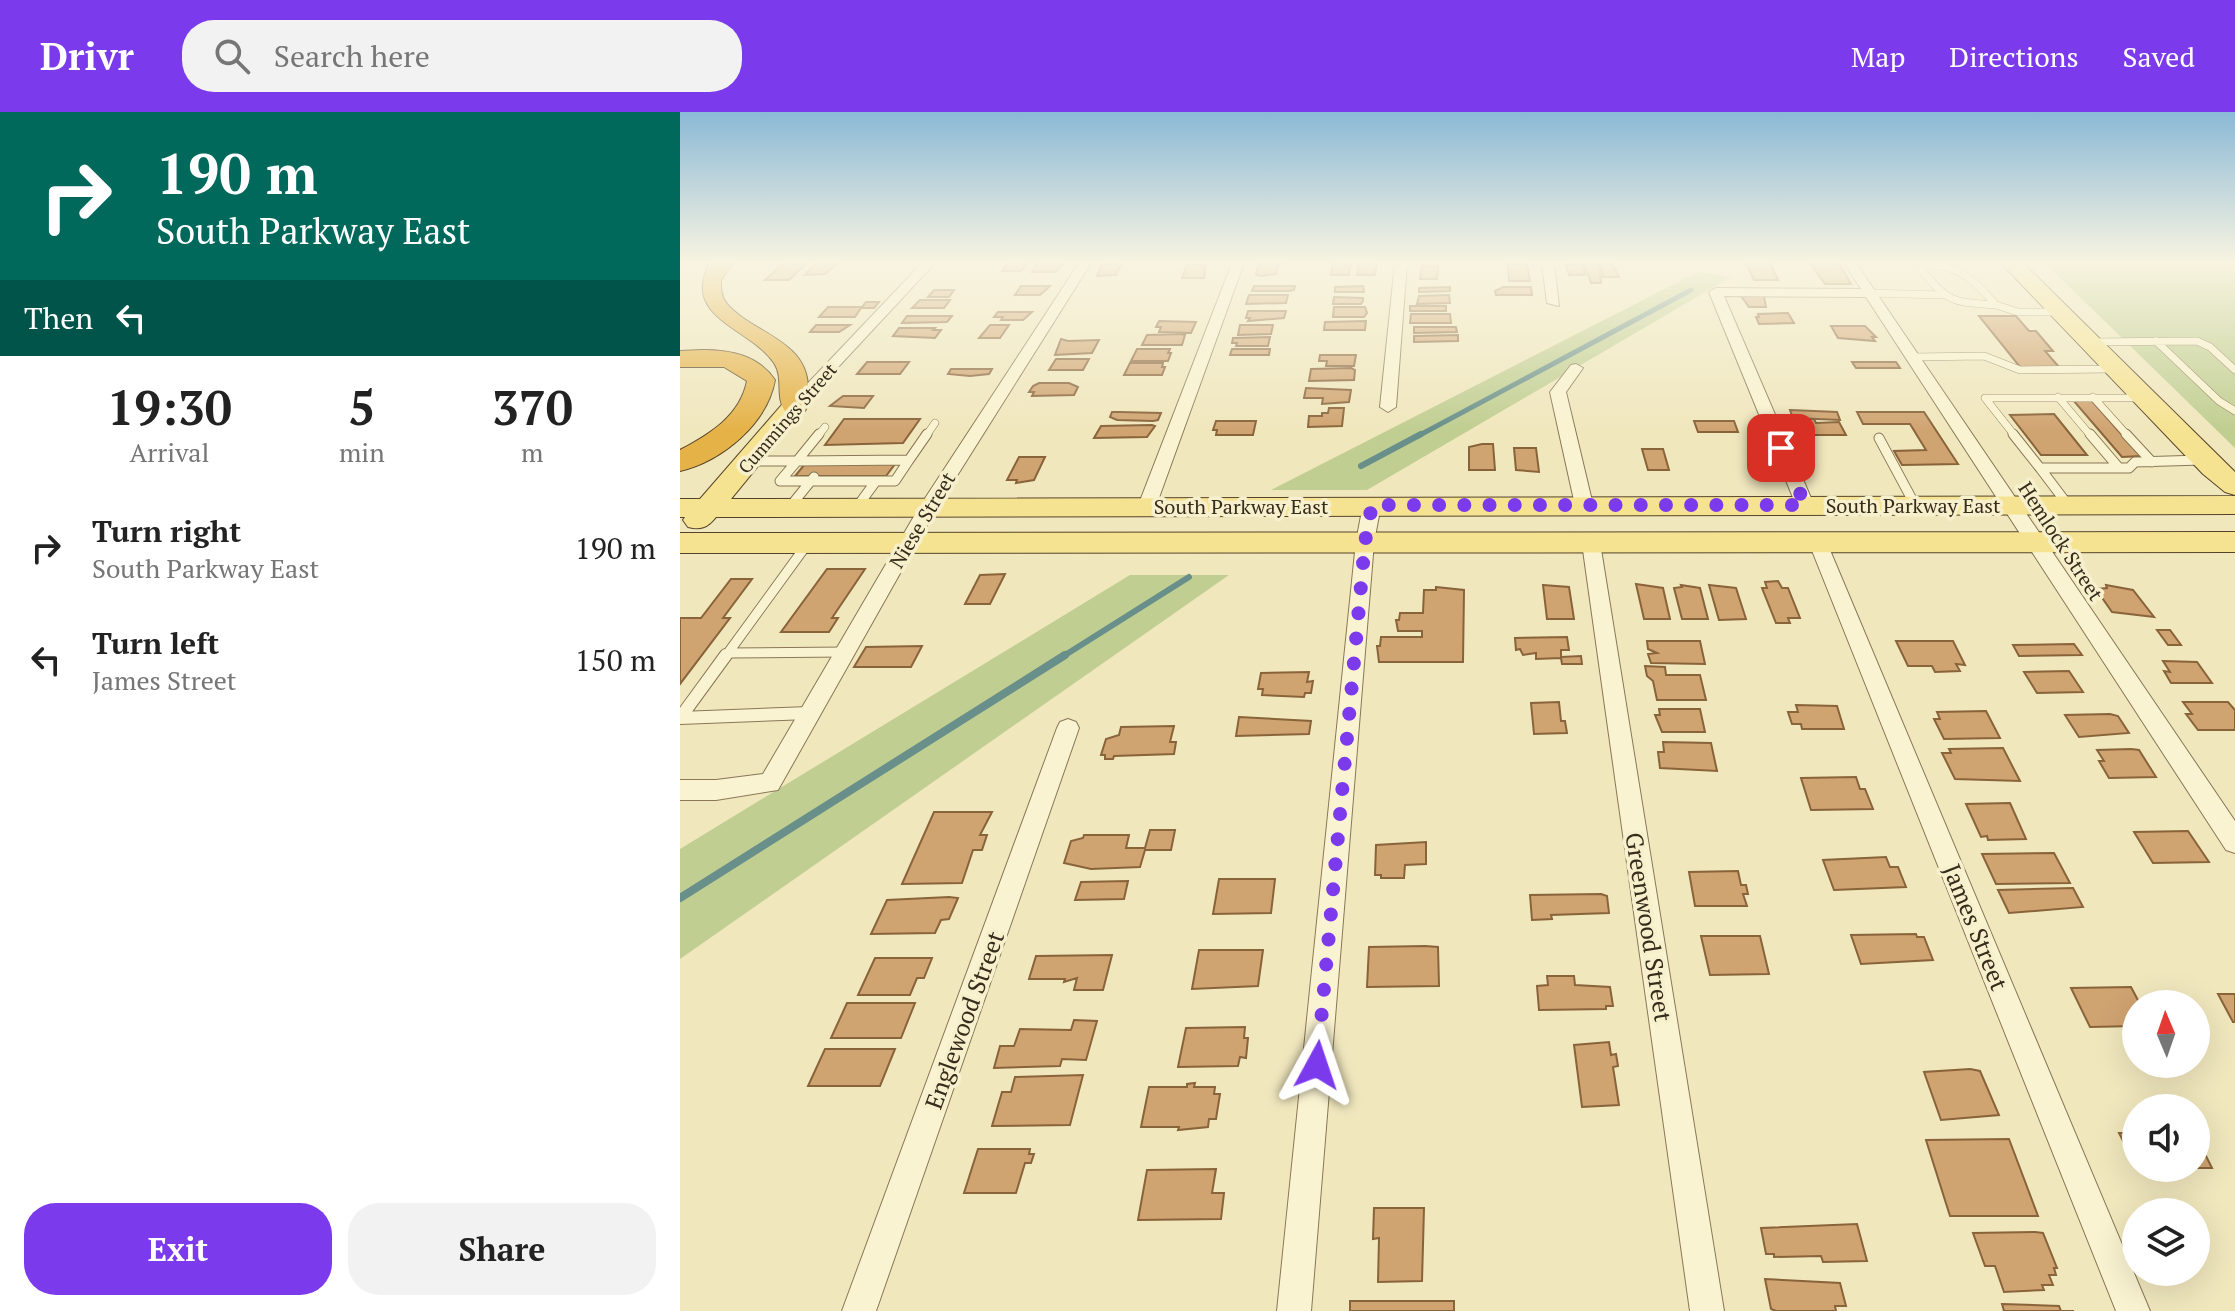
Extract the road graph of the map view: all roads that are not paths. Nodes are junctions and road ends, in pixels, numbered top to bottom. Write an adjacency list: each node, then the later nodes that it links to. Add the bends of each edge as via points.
1 (730, 319): 19 (highway, via 789,361 799,386)
2 (876, 319): 19 (street, Cummings Street)
3 (1049, 319): 52 (street, Niese Street)
4 (1217, 319): 53 (street)
5 (1396, 319): 20 (street)
6 (1727, 319): 47 (street)
7 (1887, 319): 11 (street, Hemlock Street)
8 (2066, 319): 10 (main road)
9 (2156, 341): 10 (lane); 15 (lane, via 2197,341); 23 (lane)
10 (2088, 342): 14 (main road)
11 (1913, 357): 14 (lane, via 1984,356 2020,370); 49 (street, Hemlock Street)
12 (680, 359): 37 (highway, via 734,361 761,380 758,397 739,423)
13 (1576, 368): 46 (street, via 1558,392)
14 (2116, 369): 18 (main road)
15 (2235, 370)
16 (2058, 397): 17 (lane); 21 (lane); 39 (lane, via 1985,398)
17 (2093, 397): 18 (lane); 38 (lane)
18 (2144, 398): 35 (main road)
19 (795, 405): 36 (main road, Cummings Street)
20 (1388, 407)
21 (2070, 411): 22 (lane); 26 (lane)
22 (2082, 411)
23 (2235, 411)
24 (2093, 422): 26 (lane)
25 (935, 423): 34 (lane)
26 (2080, 423): 28 (lane)
27 (825, 427): 33 (lane)
28 (2090, 434): 29 (lane); 31 (lane)
29 (2103, 434)
30 (1879, 438): 48 (lane)
31 (2100, 446): 32 (lane); 40 (lane)
32 (2113, 446)
33 (797, 460): 34 (lane); 36 (lane); 41 (lane, via 780,481)
34 (909, 460): 42 (lane, via 895,481)
35 (2205, 460): 38 (lane); 43 (main road)
36 (749, 461): 54 (main road, Cummings Street)
37 (680, 462)
38 (2152, 462): 40 (lane)
39 (2040, 468): 40 (lane); 50 (lane)
40 (2119, 468)
41 (813, 479): 44 (lane, via 838,478); 55 (lane)
42 (876, 481): 44 (lane); 44 (lane)
43 (2235, 486)
44 (859, 488): 52 (main road, South Parkway East); 55 (main road, South Parkway East)
45 (1372, 505): 46 (main road, South Parkway East); 53 (main road, South Parkway East); 58 (street)
46 (1584, 505): 47 (main road, South Parkway East)
47 (1805, 505): 48 (main road, South Parkway East)
48 (1915, 505): 49 (main road, South Parkway East)
49 (2011, 505): 50 (main road, South Parkway East); 59 (street, Hemlock Street)
50 (2068, 505): 51 (main road, South Parkway East)
51 (2235, 505)
52 (929, 506): 53 (main road, South Parkway East); 57 (street, Niese Street)
53 (1147, 506)
54 (694, 508): 55 (main road, South Parkway East); 56 (main road, Cummings Street)
55 (789, 508)
56 (680, 542): 61 (main road, South Parkway East)
57 (908, 542): 58 (main road, South Parkway East); 61 (main road, South Parkway East); 64 (street, Niese Street)
58 (1365, 542): 62 (main road, South Parkway East); 71 (street)
59 (2035, 542): 60 (main road, South Parkway East); 63 (main road, South Parkway East); 69 (street, Hemlock Street)
60 (2235, 542)
61 (809, 543): 65 (lane)
62 (1591, 543): 63 (main road, South Parkway East); 72 (street, Greenwood Street)
63 (1818, 543): 73 (street, James Street)
64 (845, 652): 65 (lane); 66 (street, Niese Street)
65 (728, 653): 66 (lane, via 680,718)
66 (809, 713): 68 (street, Niese Street, via 770,783)
67 (1068, 728): 70 (street, Englewood Street)
68 (680, 790)
69 (2235, 842)
70 (859, 1311)
71 (1294, 1311)
72 (1707, 1311)
73 (2133, 1311)

